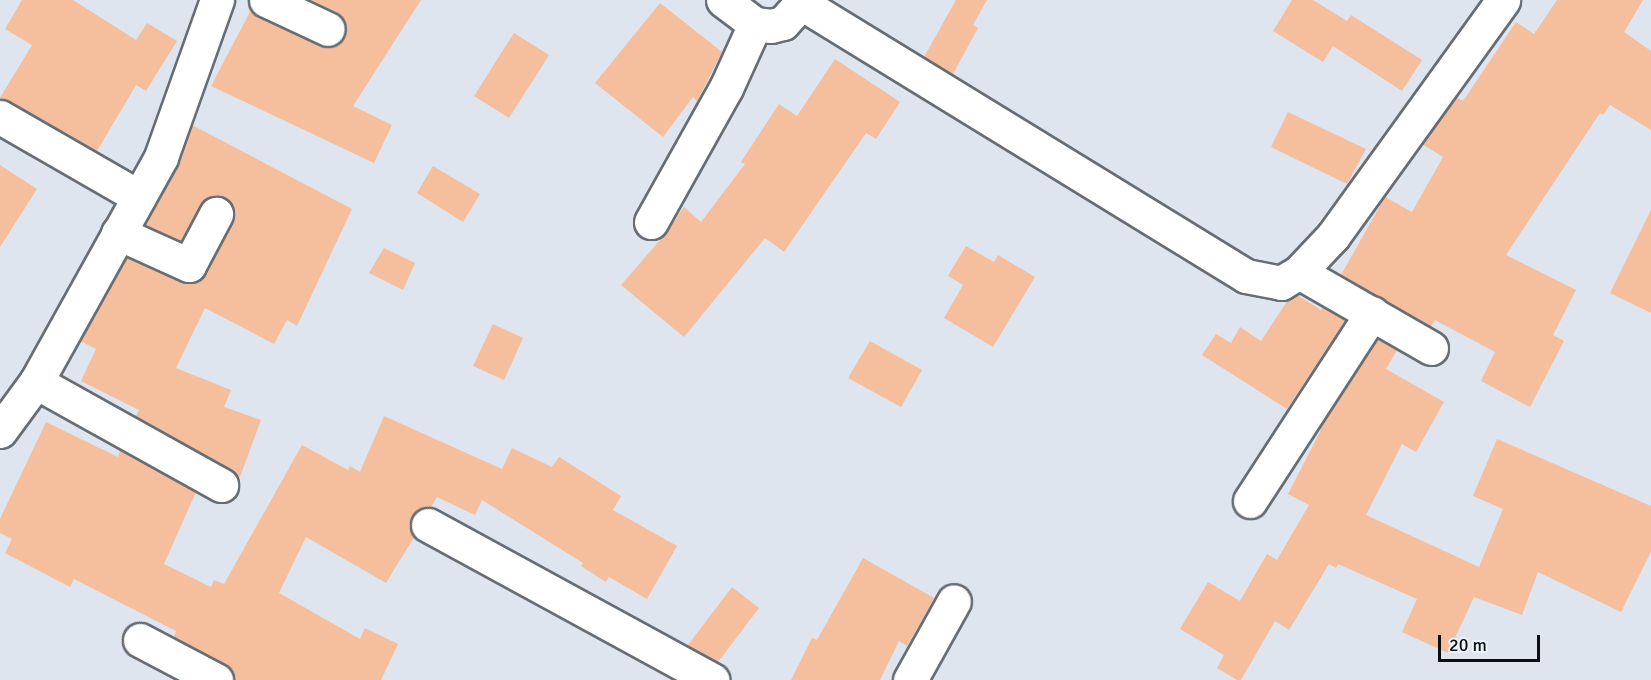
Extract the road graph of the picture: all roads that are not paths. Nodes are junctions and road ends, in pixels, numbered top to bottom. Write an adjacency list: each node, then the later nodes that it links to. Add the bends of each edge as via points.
1 (217, 0): 9 (street, via 161,157)
2 (266, 0): 7 (street)
3 (723, 0): 6 (street)
4 (1503, 0): 13 (street, via 1333,236)
5 (803, 2): 6 (street, via 783,23); 13 (street, via 1246,276 1281,283)
6 (755, 24): 11 (street, via 726,88)
7 (328, 29)
8 (0, 117): 9 (street)
9 (139, 197): 12 (street)
10 (216, 214): 12 (street, via 189,265)
11 (651, 222)
12 (118, 233): 16 (street)
13 (1299, 272): 14 (street)
14 (1372, 314): 15 (street); 19 (street)
15 (1431, 348)
16 (36, 382): 17 (street); 18 (street)
17 (1, 425)
18 (221, 485)
19 (1250, 501)
20 (428, 525): 24 (street)
21 (954, 600): 25 (street)
22 (140, 640): 23 (street)
23 (216, 680)
24 (712, 680)
25 (910, 680)

